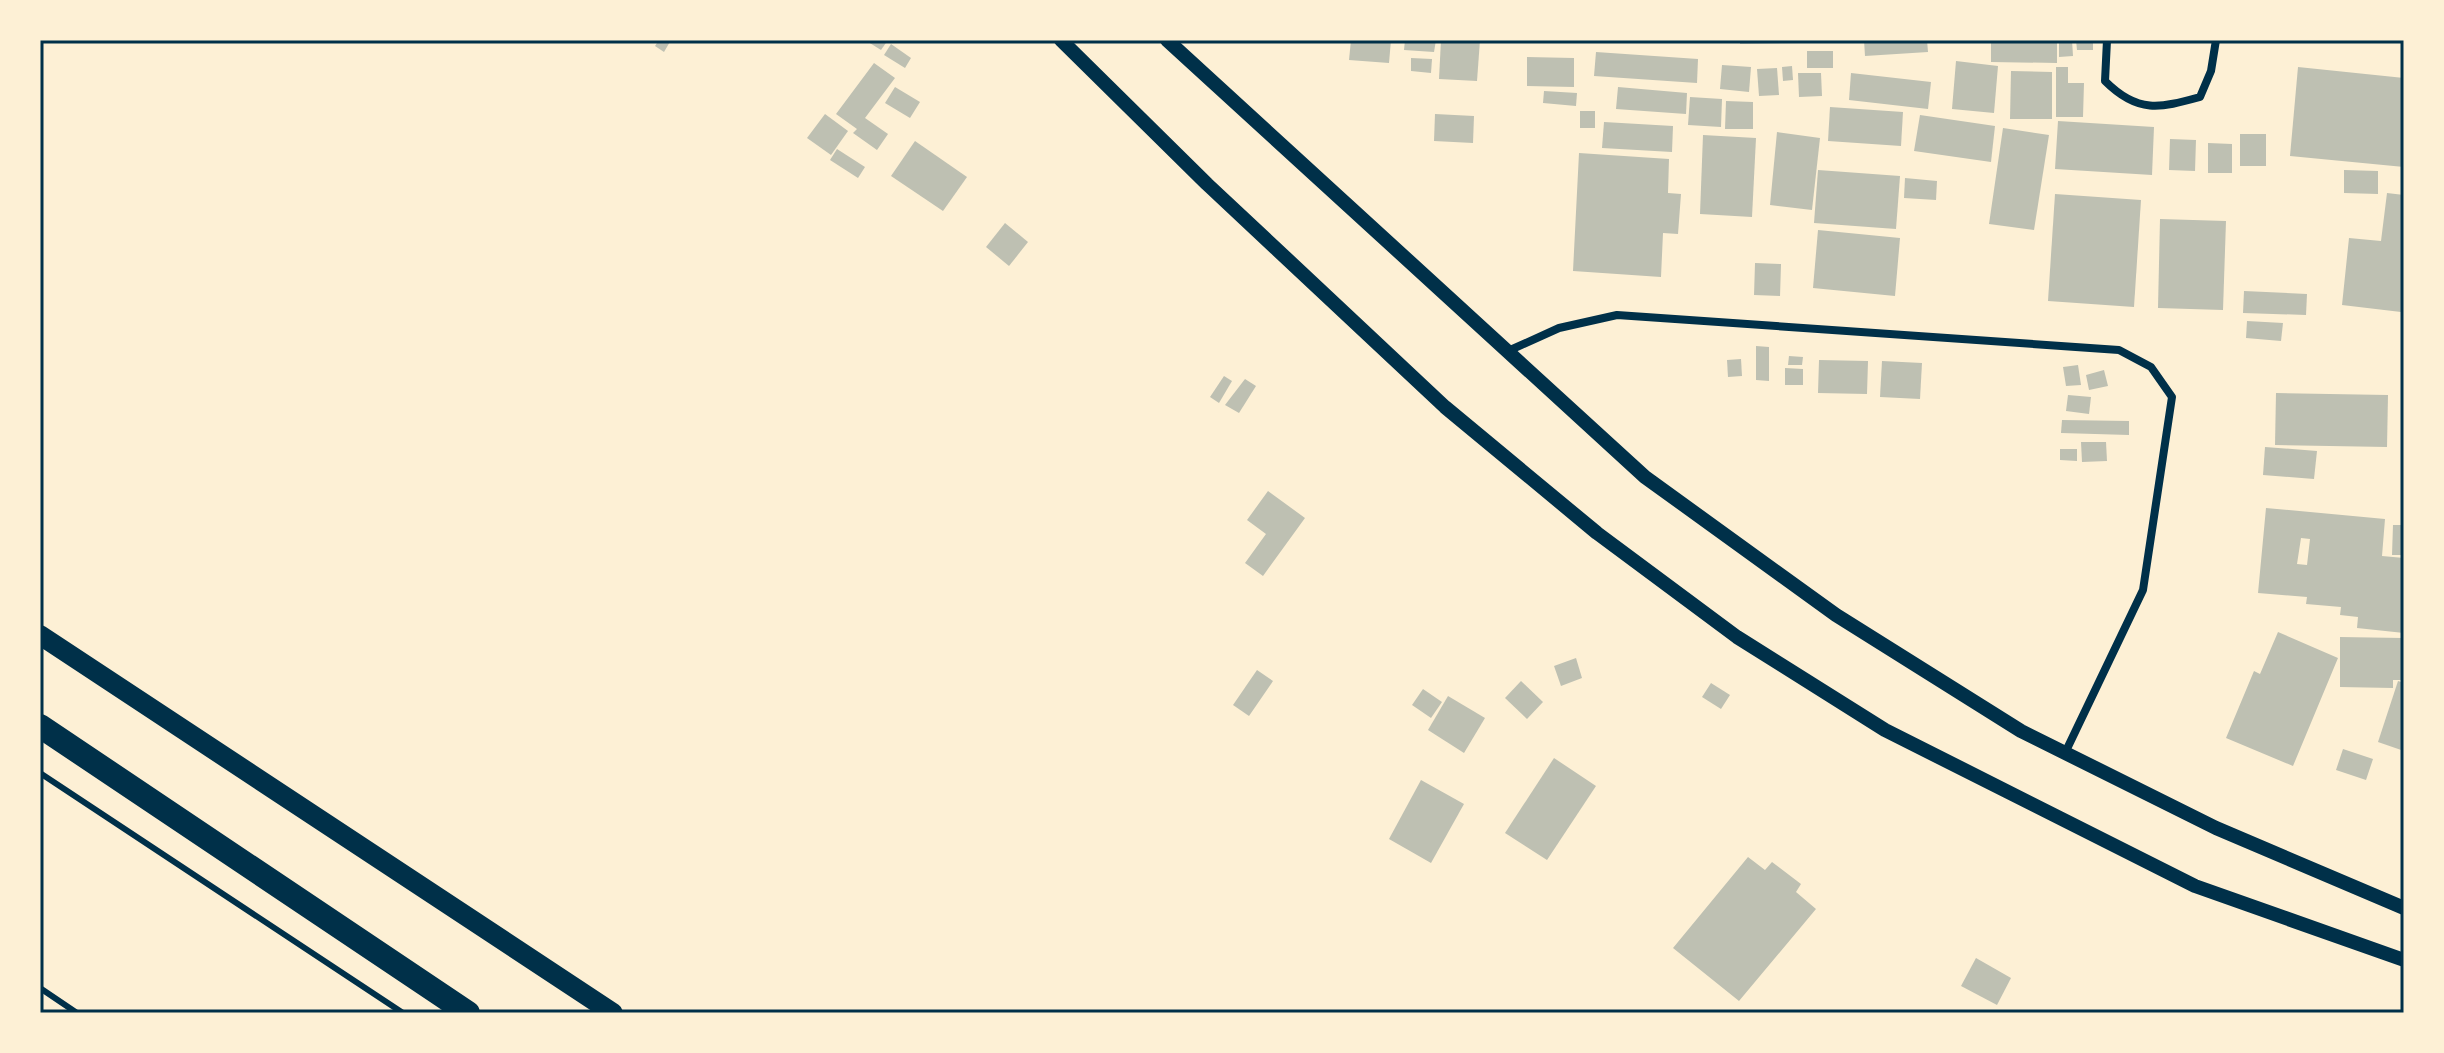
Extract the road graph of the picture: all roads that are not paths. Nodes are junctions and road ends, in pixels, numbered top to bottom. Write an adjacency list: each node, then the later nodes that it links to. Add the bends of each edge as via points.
1 (1061, 40): 11 (street, via 1445,407 1597,533 1737,637 1885,730 2195,886)
2 (1167, 40): 5 (street)
3 (2107, 40): 4 (street, via 2105,81 2120,96 2158,108 2200,97)
4 (2216, 40)
5 (1508, 351): 8 (street, via 1645,477 1734,542 1836,615); 8 (street, via 1559,328 1617,315 2119,350 2151,367 2172,397 2143,590)
6 (40, 635): 16 (main road)
7 (40, 726): 15 (highway)
8 (2065, 753): 10 (street, via 2216,828)
9 (40, 773): 14 (lane)
10 (2404, 908)
11 (2404, 960)
12 (40, 988): 13 (lane)
13 (77, 1013)
14 (403, 1013)
15 (468, 1013)
16 (613, 1013)

